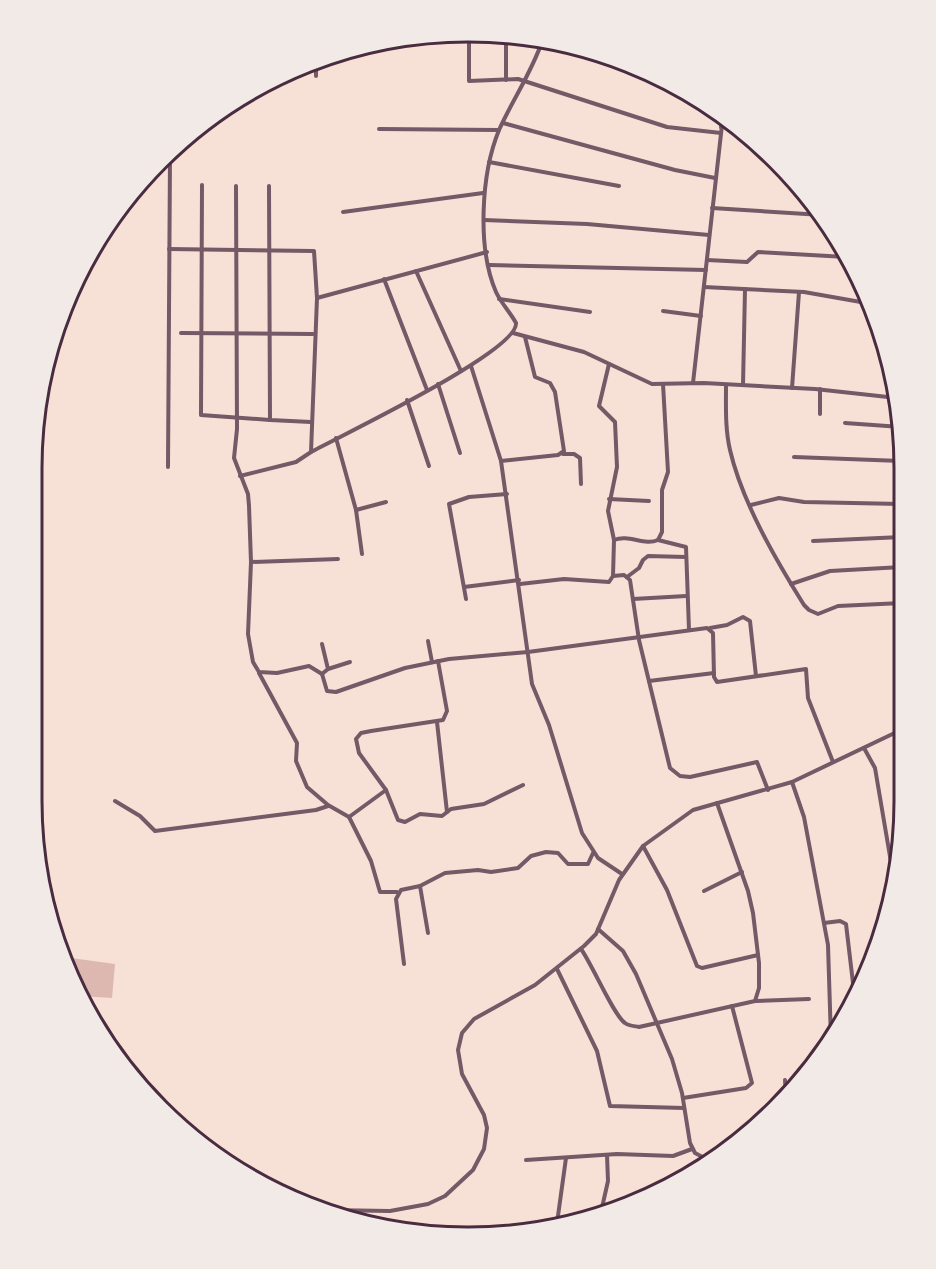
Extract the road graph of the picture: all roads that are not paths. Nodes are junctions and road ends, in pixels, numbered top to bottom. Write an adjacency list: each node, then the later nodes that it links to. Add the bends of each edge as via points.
1 (469, 42): 6 (street, via 469,81)
2 (506, 44): 6 (street)
3 (540, 48): 7 (street)
4 (315, 70): 5 (street)
5 (315, 76)
6 (506, 80): 7 (street)
7 (524, 82): 8 (street); 12 (street, via 677,130)
8 (503, 123): 11 (street); 15 (street)
9 (722, 127): 12 (street)
10 (379, 129): 11 (street)
11 (499, 130): 13 (street)
12 (721, 133): 15 (street)
13 (489, 162): 19 (street); 20 (street)
14 (170, 164): 26 (street)
15 (715, 178): 21 (street)
16 (202, 185): 27 (street)
17 (236, 186): 28 (street)
18 (269, 186): 29 (street)
19 (619, 186)
20 (483, 193): 22 (street); 24 (street)
21 (712, 208): 23 (street); 25 (street)
22 (344, 212)
23 (810, 214)
24 (484, 220): 25 (street); 30 (street)
25 (709, 235): 32 (street)
26 (170, 249): 27 (street); 80 (street)
27 (202, 249): 28 (street); 48 (street)
28 (237, 250): 29 (street); 49 (street)
29 (270, 250): 40 (street, via 314,251); 50 (street)
30 (487, 252): 33 (street); 35 (street)
31 (838, 257): 32 (street, via 758,252 747,262)
32 (707, 260): 34 (street)
33 (489, 265): 34 (street); 41 (street)
34 (706, 270): 37 (street)
35 (416, 271): 36 (street); 55 (street)
36 (384, 279): 40 (street); 63 (street)
37 (704, 287): 38 (street); 45 (street)
38 (745, 289): 39 (street); 60 (street)
39 (799, 292): 42 (street); 61 (street)
40 (316, 298): 51 (street)
41 (499, 299): 44 (street); 47 (street, via 516,323)
42 (861, 302)
43 (663, 311): 45 (street)
44 (590, 312)
45 (701, 316): 56 (street)
46 (181, 333): 48 (street)
47 (513, 333): 52 (street); 54 (street)
48 (201, 334): 49 (street); 67 (street, via 201,416)
49 (237, 334): 50 (street); 67 (street)
50 (270, 334): 51 (street); 68 (street)
51 (313, 334): 69 (street)
52 (525, 337): 53 (street, via 584,352); 75 (street, via 535,377 550,383 555,392)
53 (609, 364): 58 (street, via 647,382); 84 (street, via 599,406 615,422 617,467)
54 (471, 366): 55 (street); 77 (street)
55 (461, 372): 57 (street)
56 (693, 383): 58 (street); 59 (street)
57 (438, 384): 63 (street); 74 (street)
58 (663, 384): 92 (street, via 668,472 662,490 662,532)
59 (726, 385): 60 (street); 88 (street, via 730,453)
60 (743, 385): 61 (street)
61 (792, 388): 62 (street)
62 (820, 389): 64 (street); 66 (street)
63 (427, 390): 65 (street)
64 (888, 397)
65 (407, 400): 72 (street); 79 (street)
66 (820, 414)
67 (237, 418): 68 (street); 81 (street, via 234,458)
68 (270, 420): 69 (street)
69 (311, 422): 73 (street)
70 (845, 423): 71 (street)
71 (892, 427)
72 (336, 438): 73 (street); 89 (street)
73 (310, 452): 81 (street, via 296,462)
74 (460, 453)
75 (562, 454): 77 (street); 82 (street, via 579,458)
76 (794, 457): 78 (street)
77 (501, 461): 83 (street)
78 (894, 461)
79 (429, 466)
80 (168, 467)
81 (240, 476): 97 (street, via 248,494)
82 (581, 484)
83 (507, 494): 101 (street); 103 (street, via 469,497 449,504)
84 (609, 500): 85 (street); 91 (street)
85 (649, 501)
86 (386, 502): 89 (street)
87 (894, 504): 88 (street, via 775,498)
88 (751, 505): 102 (street)
89 (356, 510): 94 (street)
90 (894, 537): 93 (street)
91 (614, 540): 92 (street); 99 (street)
92 (658, 540): 95 (street, via 683,544)
93 (813, 541)
94 (362, 554)
95 (686, 558): 100 (street, via 648,556); 104 (street)
96 (338, 559): 97 (street)
97 (251, 562): 118 (street, via 248,634)
98 (894, 567): 102 (street, via 830,571)
99 (613, 576): 100 (street); 101 (street, via 605,583 564,579)
100 (627, 577): 106 (street)
101 (520, 582): 103 (street); 113 (street)
102 (791, 584): 107 (street, via 809,610 818,614 838,606)
103 (464, 587): 105 (street)
104 (686, 596): 106 (street); 109 (street)
105 (466, 598)
106 (633, 599): 110 (street)
107 (894, 603)
108 (710, 629): 109 (street); 119 (street); 121 (street, via 744,617 750,621)
109 (689, 630): 110 (street)
110 (638, 637): 113 (street); 122 (street)
111 (428, 641): 115 (street)
112 (322, 644): 117 (street)
113 (528, 652): 114 (street); 138 (street, via 532,684 571,792 575,818)
114 (438, 661): 115 (street); 123 (street, via 447,711 443,720)
115 (432, 662): 120 (street, via 336,692 327,691)
116 (350, 663): 117 (street)
117 (327, 669): 120 (street)
118 (259, 672): 120 (street, via 269,674 309,666); 133 (street, via 297,742 296,761 307,787)
119 (714, 673): 121 (street, via 717,682); 122 (street)
120 (322, 674)
121 (756, 676): 126 (street, via 806,669 808,698)
122 (650, 681): 130 (street, via 666,756 675,772 699,777 753,762 759,765)
123 (437, 722): 129 (street, via 358,736 359,753); 134 (street)
124 (894, 733): 125 (street)
125 (864, 748): 126 (street); 137 (street, via 874,768)
126 (833, 762): 127 (street)
127 (792, 782): 130 (street); 144 (street, via 804,817)
128 (523, 785): 134 (street, via 484,804)
129 (386, 790): 134 (street, via 402,822 420,814 437,816); 135 (street)
130 (768, 790): 132 (street)
131 (116, 801): 133 (street, via 155,831)
132 (717, 803): 136 (street, via 688,812); 139 (street)
133 (328, 806): 135 (street)
134 (447, 812)
135 (348, 817): 143 (street, via 371,861 380,892)
136 (644, 846): 140 (street); 148 (street, via 668,890 696,966 702,968)
137 (891, 849)
138 (593, 852): 140 (street); 141 (street, via 588,864 568,864 558,853 550,851 531,856 518,868 445,873)
139 (742, 872): 142 (street); 148 (street, via 753,913)
140 (622, 874): 145 (street)
141 (420, 886): 143 (street); 146 (street)
142 (705, 891)
143 (398, 892): 149 (street)
144 (824, 923): 151 (street, via 846,924); 156 (street)
145 (598, 929): 147 (street); 155 (street, via 629,959)
146 (428, 933)
147 (581, 949): 150 (street); 155 (street, via 623,1022 639,1027)
148 (758, 955): 153 (street)
149 (404, 964)
150 (558, 969): 160 (street, via 597,1051 610,1106); 167 (street, via 474,1019 459,1038 462,1074 487,1128 484,1149 472,1170 455,1188 428,1204 390,1211)
151 (853, 983)
152 (809, 999): 153 (street)
153 (756, 1001): 154 (street)
154 (732, 1006): 155 (street); 159 (street, via 752,1083 746,1088)
155 (659, 1022): 159 (street)
156 (831, 1024)
157 (785, 1080): 158 (street)
158 (785, 1085)
159 (683, 1098): 160 (street)
160 (684, 1108): 161 (street)
161 (692, 1149): 162 (street, via 673,1156); 164 (street)
162 (607, 1155): 163 (street); 166 (street, via 608,1181)
163 (566, 1158): 165 (street); 168 (street)
164 (701, 1158)
165 (526, 1160)
166 (603, 1205)
167 (353, 1210)
168 (558, 1217)

